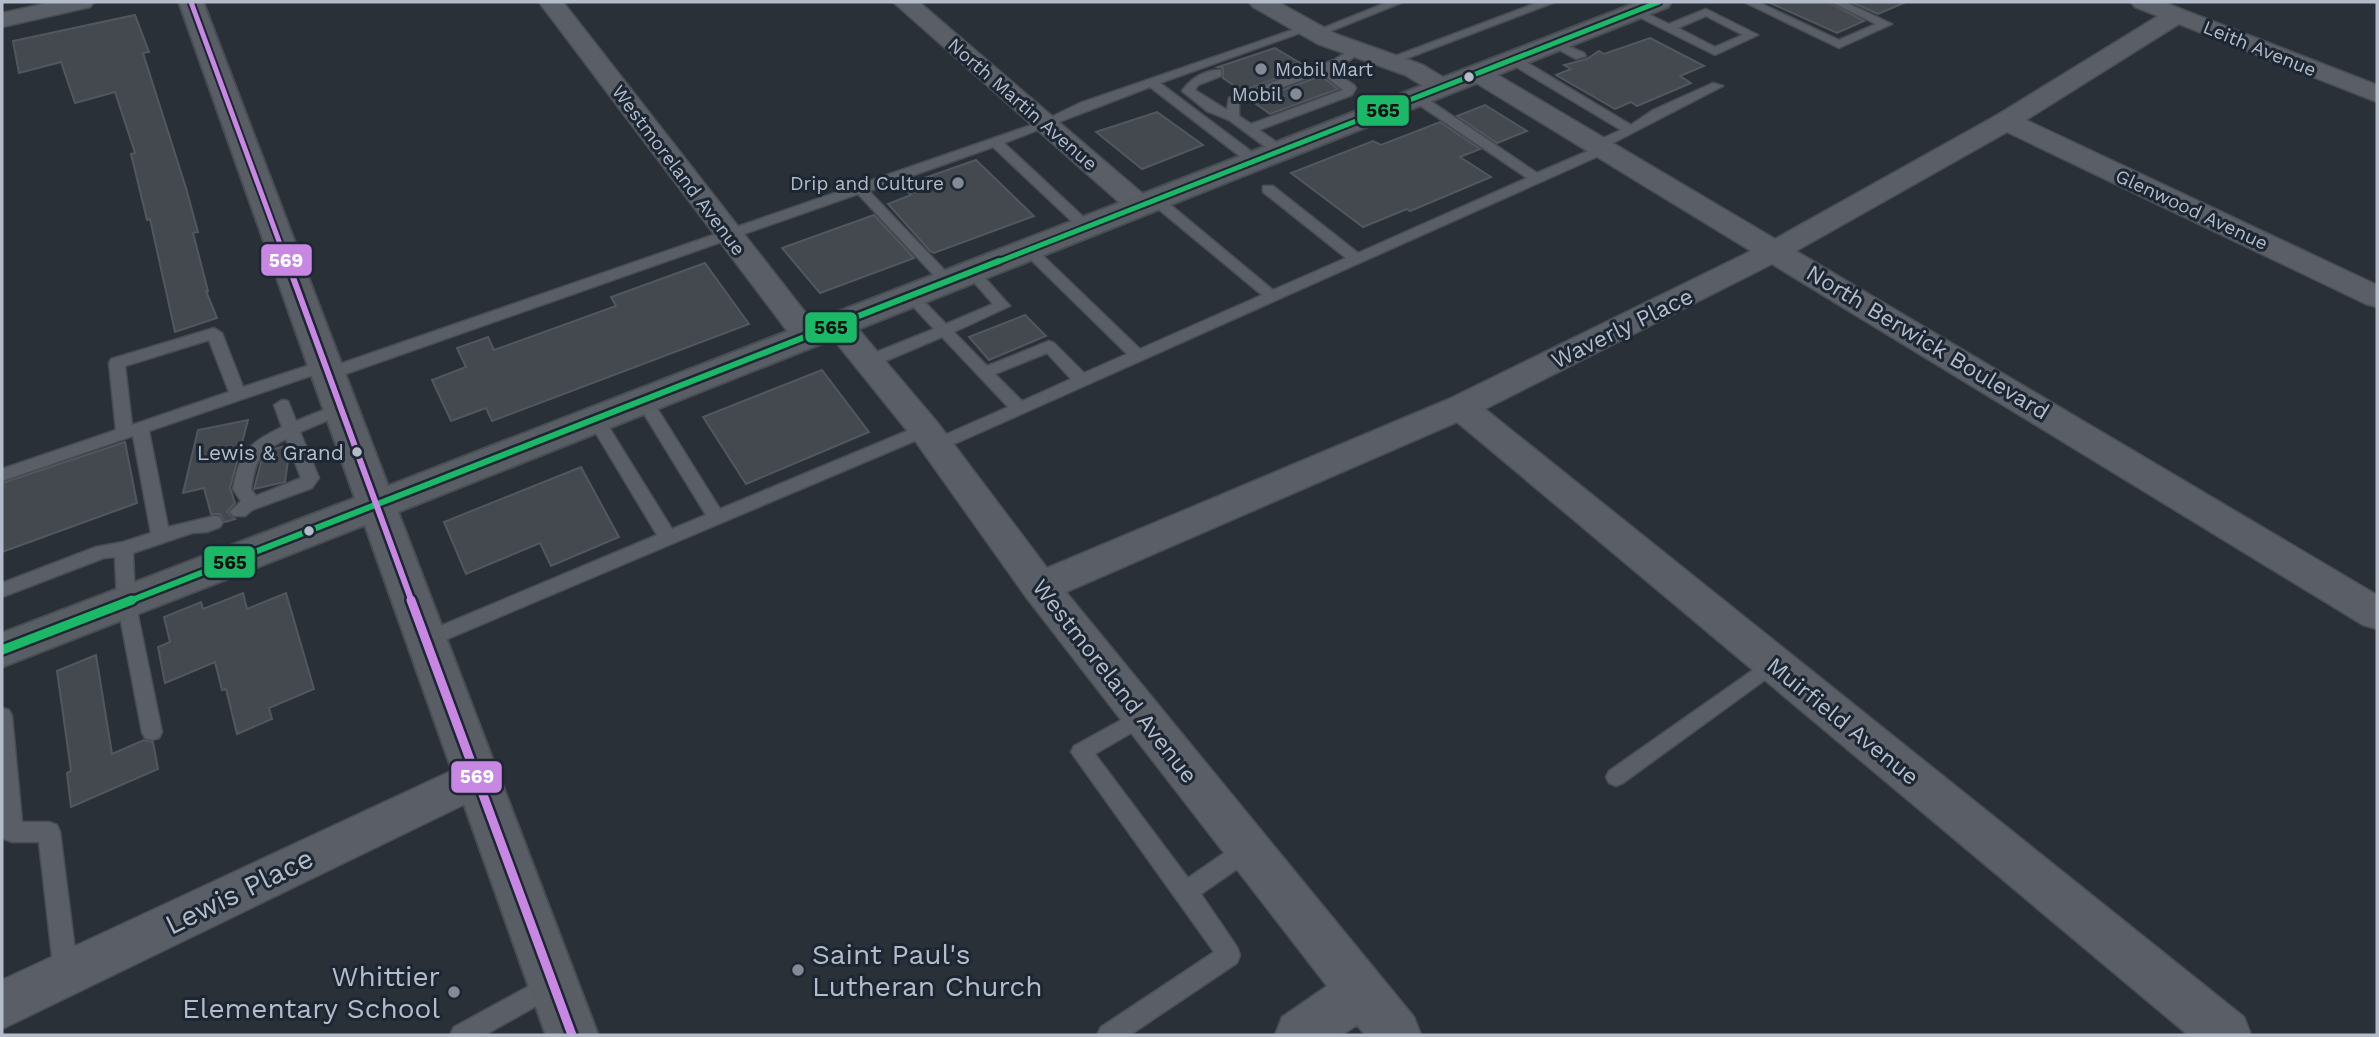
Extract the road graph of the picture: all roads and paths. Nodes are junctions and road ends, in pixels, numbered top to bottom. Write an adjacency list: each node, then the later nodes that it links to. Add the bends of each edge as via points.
1 (82, 2): 14 (street)
2 (191, 2): 55 (main road)
3 (551, 2): 43 (street, Westmoreland Avenue)
4 (905, 2): 33 (street, North Martin Avenue)
5 (1261, 2): 16 (street)
6 (1396, 2): 16 (lane)
7 (1549, 2): 22 (lane)
8 (1659, 2): 12 (main road)
9 (1750, 2): 10 (lane, via 1839,44 1886,24)
10 (1836, 2)
11 (2143, 2): 13 (street, Leith Avenue)
12 (1635, 11): 15 (lane); 17 (main road)
13 (2177, 15): 29 (street, Leith Avenue); 32 (street, Waverly Place)
14 (2, 20)
15 (1669, 27): 15 (lane, via 1715,51 1752,35 1706,12)
16 (1316, 33): 18 (street); 19 (lane); 26 (lane)
17 (1554, 43): 20 (lane); 21 (main road)
18 (1357, 50): 22 (street); 23 (lane)
19 (1280, 51)
20 (1580, 57)
21 (1512, 59): 25 (main road); 35 (lane)
22 (1388, 61): 28 (street)
23 (1322, 69): 31 (lane, via 1233,101); 34 (lane, via 1350,88 1348,92)
24 (1217, 73): 31 (lane, via 1194,82 1188,91 1210,108)
25 (1477, 73): 28 (main road); 35 (street, North Berwick Boulevard)
26 (1152, 83): 33 (lane); 37 (lane)
27 (1717, 86): 35 (lane, via 1657,113)
28 (1442, 87): 30 (main road)
29 (2377, 94)
30 (1416, 97): 37 (main road); 38 (lane)
31 (1233, 117): 34 (lane)
32 (2006, 121): 45 (street, Waverly Place); 50 (street, Glenwood Avenue)
33 (1046, 124): 36 (lane); 41 (street, North Martin Avenue)
34 (1250, 129): 37 (lane)
35 (1612, 141): 38 (lane); 45 (street, North Berwick Boulevard)
36 (995, 142): 39 (lane); 42 (lane)
37 (1268, 156): 41 (main road)
38 (1537, 179): 46 (lane)
39 (860, 189): 43 (lane); 47 (lane)
40 (1268, 189): 46 (lane)
41 (1148, 203): 42 (main road); 49 (lane)
42 (1086, 227): 44 (main road)
43 (729, 234): 51 (street, Westmoreland Avenue); 55 (lane)
44 (1029, 250): 47 (main road); 53 (lane)
45 (1775, 250): 61 (street, Waverly Place); 78 (street, North Berwick Boulevard)
46 (1357, 259): 49 (lane)
47 (960, 277): 48 (main road); 52 (lane, via 1003,306)
48 (911, 296): 51 (main road); 52 (lane)
49 (1272, 296): 53 (lane)
50 (2377, 298)
51 (823, 331): 54 (street, Westmoreland Avenue); 59 (main road)
52 (942, 331): 54 (lane); 56 (lane)
53 (1138, 356): 57 (lane)
54 (870, 362): 67 (street, Westmoreland Avenue)
55 (326, 370): 58 (lane); 62 (main road)
56 (984, 373): 57 (lane, via 1049,346); 63 (lane)
57 (1082, 381): 63 (lane)
58 (237, 395): 66 (lane); 66 (lane, via 214,332 117,363)
59 (644, 401): 64 (main road); 71 (lane)
60 (282, 405): 65 (lane)
61 (1461, 407): 75 (street, Waverly Place); 81 (street, Muirfield Avenue)
62 (341, 408): 65 (lane); 69 (main road)
63 (1019, 408): 67 (lane)
64 (596, 420): 69 (main road); 73 (lane)
65 (291, 429): 65 (lane, via 310,478 306,484 243,506 248,457)
66 (133, 430): 68 (lane); 72 (lane)
67 (931, 437): 71 (lane); 75 (street, Westmoreland Avenue)
68 (2, 475)
69 (377, 505): 77 (main road); 79 (main road)
70 (212, 517): 72 (lane, via 201,527)
71 (718, 518): 73 (lane)
72 (161, 538): 74 (lane)
73 (668, 538): 79 (lane)
74 (124, 549): 76 (lane, via 102,552); 77 (lane)
75 (1040, 587): 83 (street, Westmoreland Avenue)
76 (2, 590)
77 (126, 601): 80 (main road); 84 (lane)
78 (2377, 614)
79 (426, 640): 86 (main road)
80 (2, 650)
81 (1773, 664): 85 (lane); 98 (street, Muirfield Avenue)
82 (2, 716): 89 (lane, via 12,832 49,832)
83 (1143, 716): 87 (street, Westmoreland Avenue); 88 (lane, via 1081,752)
84 (152, 732)
85 (1616, 777)
86 (477, 778): 89 (street, Lewis Place); 90 (main road)
87 (1248, 849): 88 (lane); 91 (street, Westmoreland Avenue)
88 (1186, 892): 95 (lane, via 1229,955)
89 (66, 974): 92 (street, Lewis Place)
90 (553, 984): 93 (lane); 94 (main road)
91 (1361, 992): 96 (street); 97 (street, Westmoreland Avenue)
92 (2, 1005)
93 (462, 1035)
94 (572, 1035)
95 (1109, 1035)
96 (1300, 1035)
97 (1396, 1035)
98 (2226, 1035)

